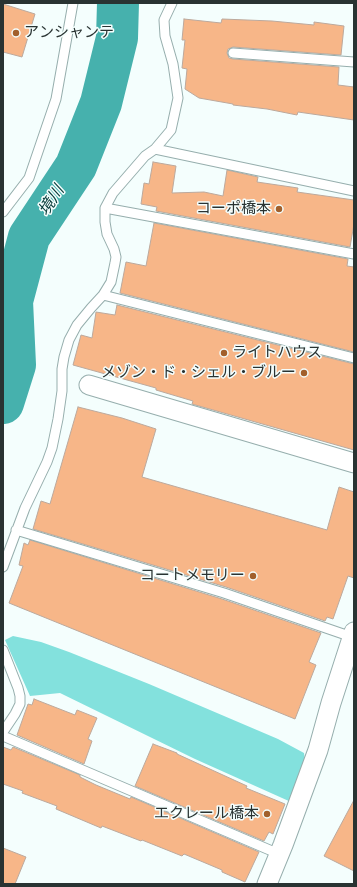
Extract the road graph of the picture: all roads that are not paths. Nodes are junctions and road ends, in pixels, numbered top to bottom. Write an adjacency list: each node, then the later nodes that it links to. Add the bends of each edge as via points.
1 (73, 3): 8 (lane, via 56,99 29,178)
2 (172, 3): 5 (lane, via 164,20 178,98 171,130)
3 (233, 53): 4 (lane)
4 (354, 62)
5 (155, 149): 6 (lane); 7 (lane, via 145,156 113,193)
6 (354, 191)
7 (105, 208): 9 (lane); 10 (lane, via 107,234 116,257 111,282)
8 (3, 212)
9 (354, 254)
10 (103, 295): 11 (lane); 14 (lane, via 77,325 69,340 64,356 62,391 52,448)
11 (354, 358)
12 (89, 385): 13 (street)
13 (354, 463)
14 (16, 530): 15 (lane); 16 (lane)
15 (3, 567)
16 (353, 634): 18 (street)
17 (3, 650): 19 (lane, via 18,688 20,704)
18 (348, 672): 21 (street, via 331,703 316,755)
19 (3, 732)
20 (3, 736): 21 (lane)
21 (279, 854): 22 (street)
22 (267, 884)

